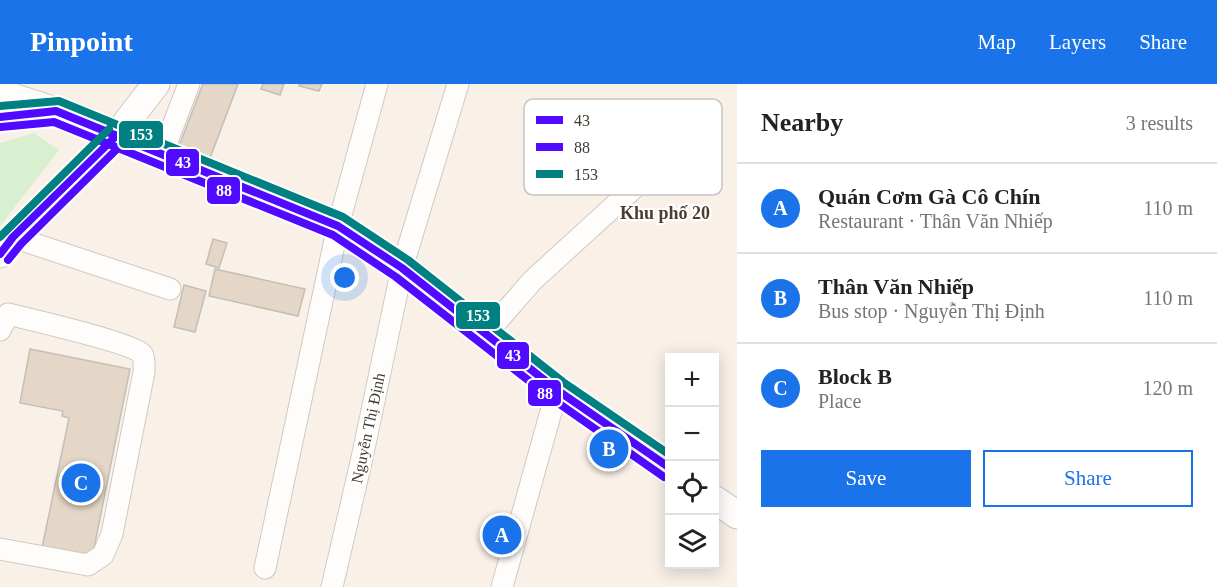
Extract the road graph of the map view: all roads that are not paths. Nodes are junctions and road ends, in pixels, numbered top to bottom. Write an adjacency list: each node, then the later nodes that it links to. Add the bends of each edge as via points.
1 (39, 84): 7 (main road)
2 (156, 84): 9 (main road)
3 (189, 84): 10 (street)
4 (377, 84): 12 (street)
5 (458, 84): 14 (street, Nguyễn Thị Định)
6 (0, 93): 7 (main road)
7 (56, 111): 8 (main road); 9 (main road)
8 (0, 117)
9 (116, 136): 10 (main road); 13 (main road)
10 (162, 154): 12 (main road)
11 (626, 195): 17 (street, via 533,280)
12 (338, 226): 14 (main road); 23 (street)
13 (7, 245): 15 (street)
14 (402, 268): 17 (main road); 24 (street, Nguyễn Thị Định)
15 (170, 289)
16 (0, 330): 22 (street, via 8,314 129,347 139,351 144,360 112,534 103,555 88,565)
17 (485, 335): 18 (main road)
18 (557, 390): 19 (main road); 25 (street)
19 (665, 465)
20 (719, 502): 21 (main road)
21 (737, 515)
22 (0, 549)
23 (265, 568)
24 (332, 587)
25 (502, 587)

